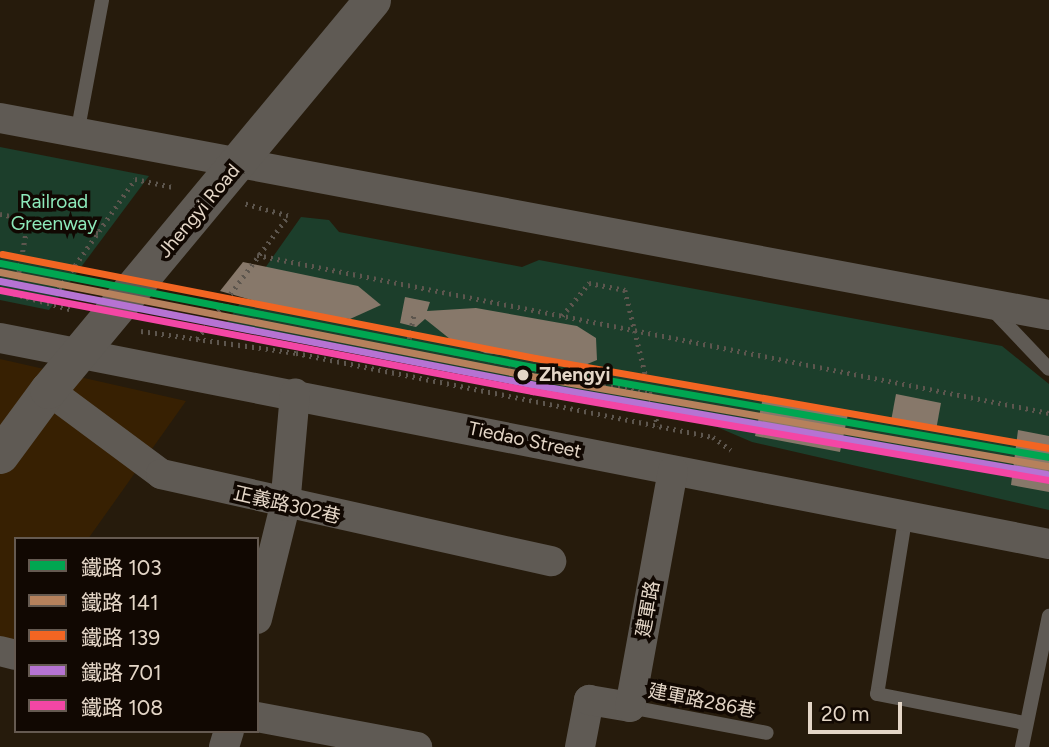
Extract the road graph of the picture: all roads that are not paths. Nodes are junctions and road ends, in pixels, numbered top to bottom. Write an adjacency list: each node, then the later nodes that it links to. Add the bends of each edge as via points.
1 (102, 0): 4 (lane)
2 (372, 0): 5 (street, Jhengyi Road)
3 (0, 118): 4 (street)
4 (77, 134): 5 (street)
5 (239, 163): 6 (street); 9 (street, Jhengyi Road)
6 (985, 302): 7 (street); 10 (lane)
7 (1049, 314)
8 (0, 338): 9 (street, Tiedao Street)
9 (80, 354): 11 (street, Jhengyi Road); 12 (street, Tiedao Street)
10 (1049, 369)
11 (47, 390): 13 (street, Jhengyi Road); 15 (street, 正義路302巷, via 161,474)
12 (295, 393): 14 (street, Tiedao Street); 15 (street)
13 (0, 455)
14 (673, 471): 16 (street, Tiedao Street); 21 (street, 建軍路)
15 (285, 506): 18 (street, 正義路302巷); 19 (street)
16 (905, 520): 17 (street, Tiedao Street); 23 (lane, via 877,694)
17 (1049, 544)
18 (551, 561)
19 (259, 611)
20 (1049, 616): 23 (lane)
21 (630, 707): 24 (lane, 建軍路286巷); 26 (street, via 589,700)
22 (259, 717): 25 (street)
23 (1025, 723): 27 (lane)
24 (768, 733)
25 (417, 747)
26 (580, 747)
27 (1022, 747)

